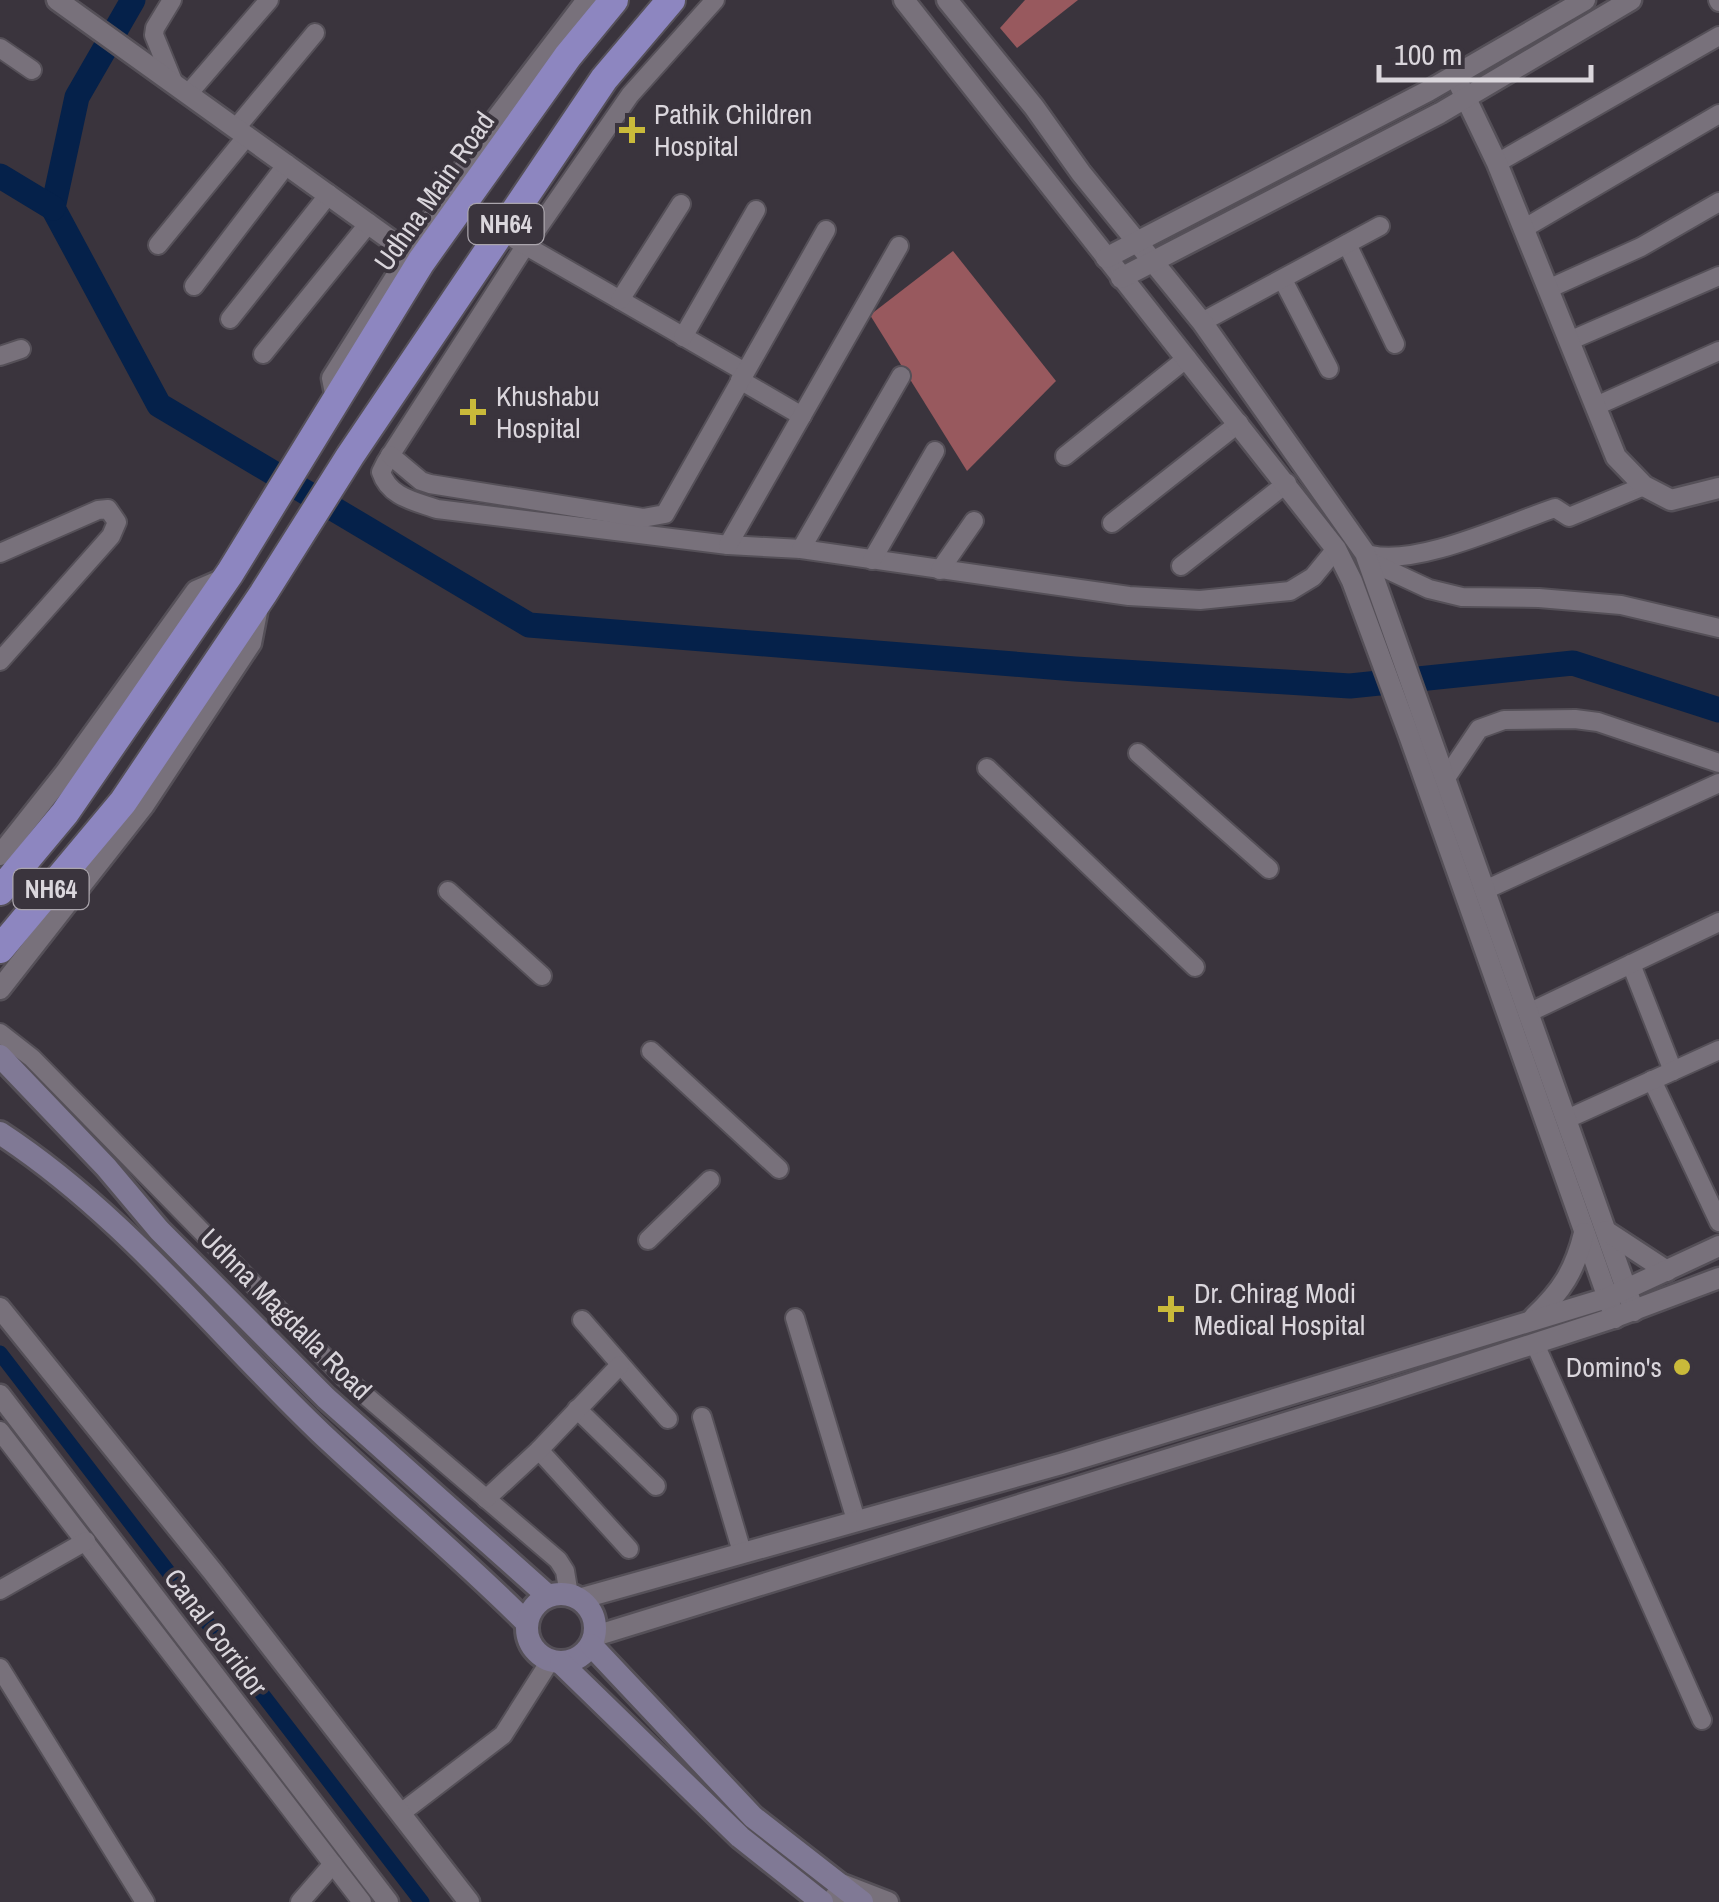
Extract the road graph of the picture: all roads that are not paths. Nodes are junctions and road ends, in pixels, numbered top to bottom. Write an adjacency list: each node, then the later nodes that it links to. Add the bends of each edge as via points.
1 (172, 0): 17 (street, via 154,35)
2 (269, 0): 17 (street)
3 (587, 0): 36 (street, via 490,127)
4 (614, 0): 36 (highway, Udhna Main Road / NH64)
5 (671, 0): 31 (highway, NH64, via 604,79)
6 (714, 0): 31 (street)
7 (904, 0): 37 (street)
8 (947, 0): 32 (street)
9 (1585, 0): 16 (street)
10 (1630, 0): 18 (street)
11 (61, 3): 17 (street)
12 (315, 32): 20 (street)
13 (1719, 36): 21 (street)
14 (0, 48): 15 (street)
15 (32, 70)
16 (1454, 76): 18 (street); 32 (street)
17 (181, 89): 20 (street)
18 (1466, 96): 21 (street); 38 (street)
19 (1719, 114): 29 (street)
20 (242, 132): 22 (street); 34 (street)
21 (1497, 163): 29 (street)
22 (287, 164): 23 (street); 42 (street)
23 (329, 194): 27 (street); 45 (street)
24 (1719, 202): 43 (street)
25 (681, 204): 44 (street)
26 (756, 210): 47 (street)
27 (369, 223): 36 (street); 52 (street)
28 (1380, 226): 33 (street)
29 (1523, 228): 43 (street)
30 (826, 230): 56 (street)
31 (513, 238): 44 (street); 62 (street); 78 (highway, NH64, via 350,456)
32 (1138, 240): 37 (street); 38 (street)
33 (1348, 244): 41 (street); 49 (street)
34 (158, 245)
35 (900, 246): 59 (street)
36 (415, 257): 77 (highway, Udhna Main Road / NH64)
37 (1106, 258): 40 (street)
38 (1153, 259): 40 (street); 46 (street)
39 (1719, 276): 48 (street)
40 (1121, 278): 54 (street)
41 (1283, 280): 46 (street); 55 (street)
42 (194, 286)
43 (1548, 289): 48 (street)
44 (620, 300): 47 (street)
45 (230, 319)
46 (1202, 322): 74 (street)
47 (683, 337): 56 (street)
48 (1569, 341): 58 (street)
49 (1395, 344)
50 (21, 349): 53 (street)
51 (1719, 351): 58 (street)
52 (263, 354)
53 (0, 356)
54 (1187, 358): 60 (street); 63 (street)
55 (1329, 369)
56 (742, 376): 59 (street); 62 (street, via 672,508 655,518 430,484)
57 (902, 376): 71 (street)
58 (1596, 406): 65 (street, via 1616,457)
59 (802, 416): 69 (street)
60 (1239, 423): 64 (street); 68 (street)
61 (936, 451): 73 (street)
62 (390, 455): 69 (street, via 380,472 385,485 437,509)
63 (1066, 456)
64 (1288, 483): 70 (street); 75 (street)
65 (1644, 486): 66 (street, via 1671,500); 74 (street, via 1569,517 1555,508 1415,555)
66 (1719, 488)
67 (974, 521): 76 (street)
68 (1112, 523)
69 (728, 545): 71 (street)
70 (1336, 548): 76 (street, via 1313,577 1290,591 1200,600); 81 (street)
71 (801, 549): 73 (street)
72 (0, 553): 80 (street, via 98,510 108,509 117,522)
73 (872, 560): 76 (street)
74 (1370, 563): 79 (street, via 1462,597 1621,605); 81 (street)
75 (1181, 566)
76 (940, 570)
77 (228, 576): 87 (street, via 196,591); 89 (highway, NH64, via 65,813)
78 (261, 597): 93 (highway, NH64, via 102,830); 97 (street, via 251,643 144,805)
79 (1719, 628)
80 (0, 662)
81 (1420, 736): 85 (street); 111 (street)
82 (1138, 752): 88 (street)
83 (1719, 763): 85 (street, via 1598,722 1504,720 1478,729)
84 (988, 768): 95 (street)
85 (1446, 778): 90 (street)
86 (1719, 783): 90 (street)
87 (0, 855)
88 (1269, 870)
89 (0, 890)
90 (1485, 890): 98 (street)
91 (448, 891): 96 (street)
92 (1718, 926): 94 (street)
93 (0, 949)
94 (1630, 964): 98 (street); 103 (street)
95 (1195, 967)
96 (542, 976)
97 (0, 989)
98 (1528, 1013): 105 (street)
99 (0, 1033): 130 (street, via 32,1058 344,1378)
100 (1719, 1050): 103 (street)
101 (651, 1051): 107 (street)
102 (0, 1056): 136 (main road, Udhna Magdalla Road, via 158,1230 326,1398)
103 (1673, 1070): 104 (street)
104 (1652, 1080): 105 (street); 109 (street)
105 (1567, 1119): 110 (street)
106 (0, 1133): 137 (main road, via 118,1226 320,1432)
107 (779, 1169)
108 (710, 1180): 112 (street)
109 (1719, 1222)
110 (1606, 1231): 114 (street); 116 (street)
111 (1584, 1232): 116 (street); 120 (street, via 1565,1285)
112 (648, 1240)
113 (1719, 1246): 114 (street)
114 (1667, 1271): 116 (street)
115 (1719, 1278): 116 (street)
116 (1620, 1304): 120 (street); 121 (street)
117 (0, 1308): 142 (street)
118 (795, 1318): 131 (street)
119 (582, 1320): 122 (street)
120 (1528, 1322): 131 (street)
121 (1535, 1344): 138 (street); 141 (street)
122 (620, 1365): 124 (street); 126 (street)
123 (0, 1395): 148 (street, Canal Corridor)
124 (577, 1409): 128 (street); 129 (street)
125 (702, 1417): 134 (street)
126 (668, 1419)
127 (0, 1432): 132 (street)
128 (539, 1450): 130 (street); 133 (street)
129 (656, 1486)
130 (486, 1500): 136 (street, via 558,1560)
131 (856, 1520): 134 (street)
132 (86, 1541): 135 (street); 143 (street)
133 (629, 1549)
134 (742, 1552): 136 (street)
135 (0, 1590)
136 (566, 1597): 137 (main road, via 538,1602); 138 (main road, Udhna Magdalla Road, via 592,1615)
137 (527, 1623): 139 (main road, via 532,1646)
138 (593, 1641): 139 (main road, via 583,1655); 144 (main road, Udhna Magdalla Road, via 753,1816)
139 (556, 1662): 142 (street, via 503,1735); 150 (main road, via 740,1837)
140 (0, 1668): 145 (street)
141 (1702, 1720)
142 (401, 1812): 149 (street)
143 (333, 1864): 146 (street); 147 (street)
144 (837, 1894): 151 (main road, Udhna Magdalla Road); 152 (street)
145 (144, 1902)
146 (300, 1902)
147 (362, 1902)
148 (388, 1902)
149 (469, 1902)
150 (822, 1902)
151 (862, 1902)
152 (888, 1902)

